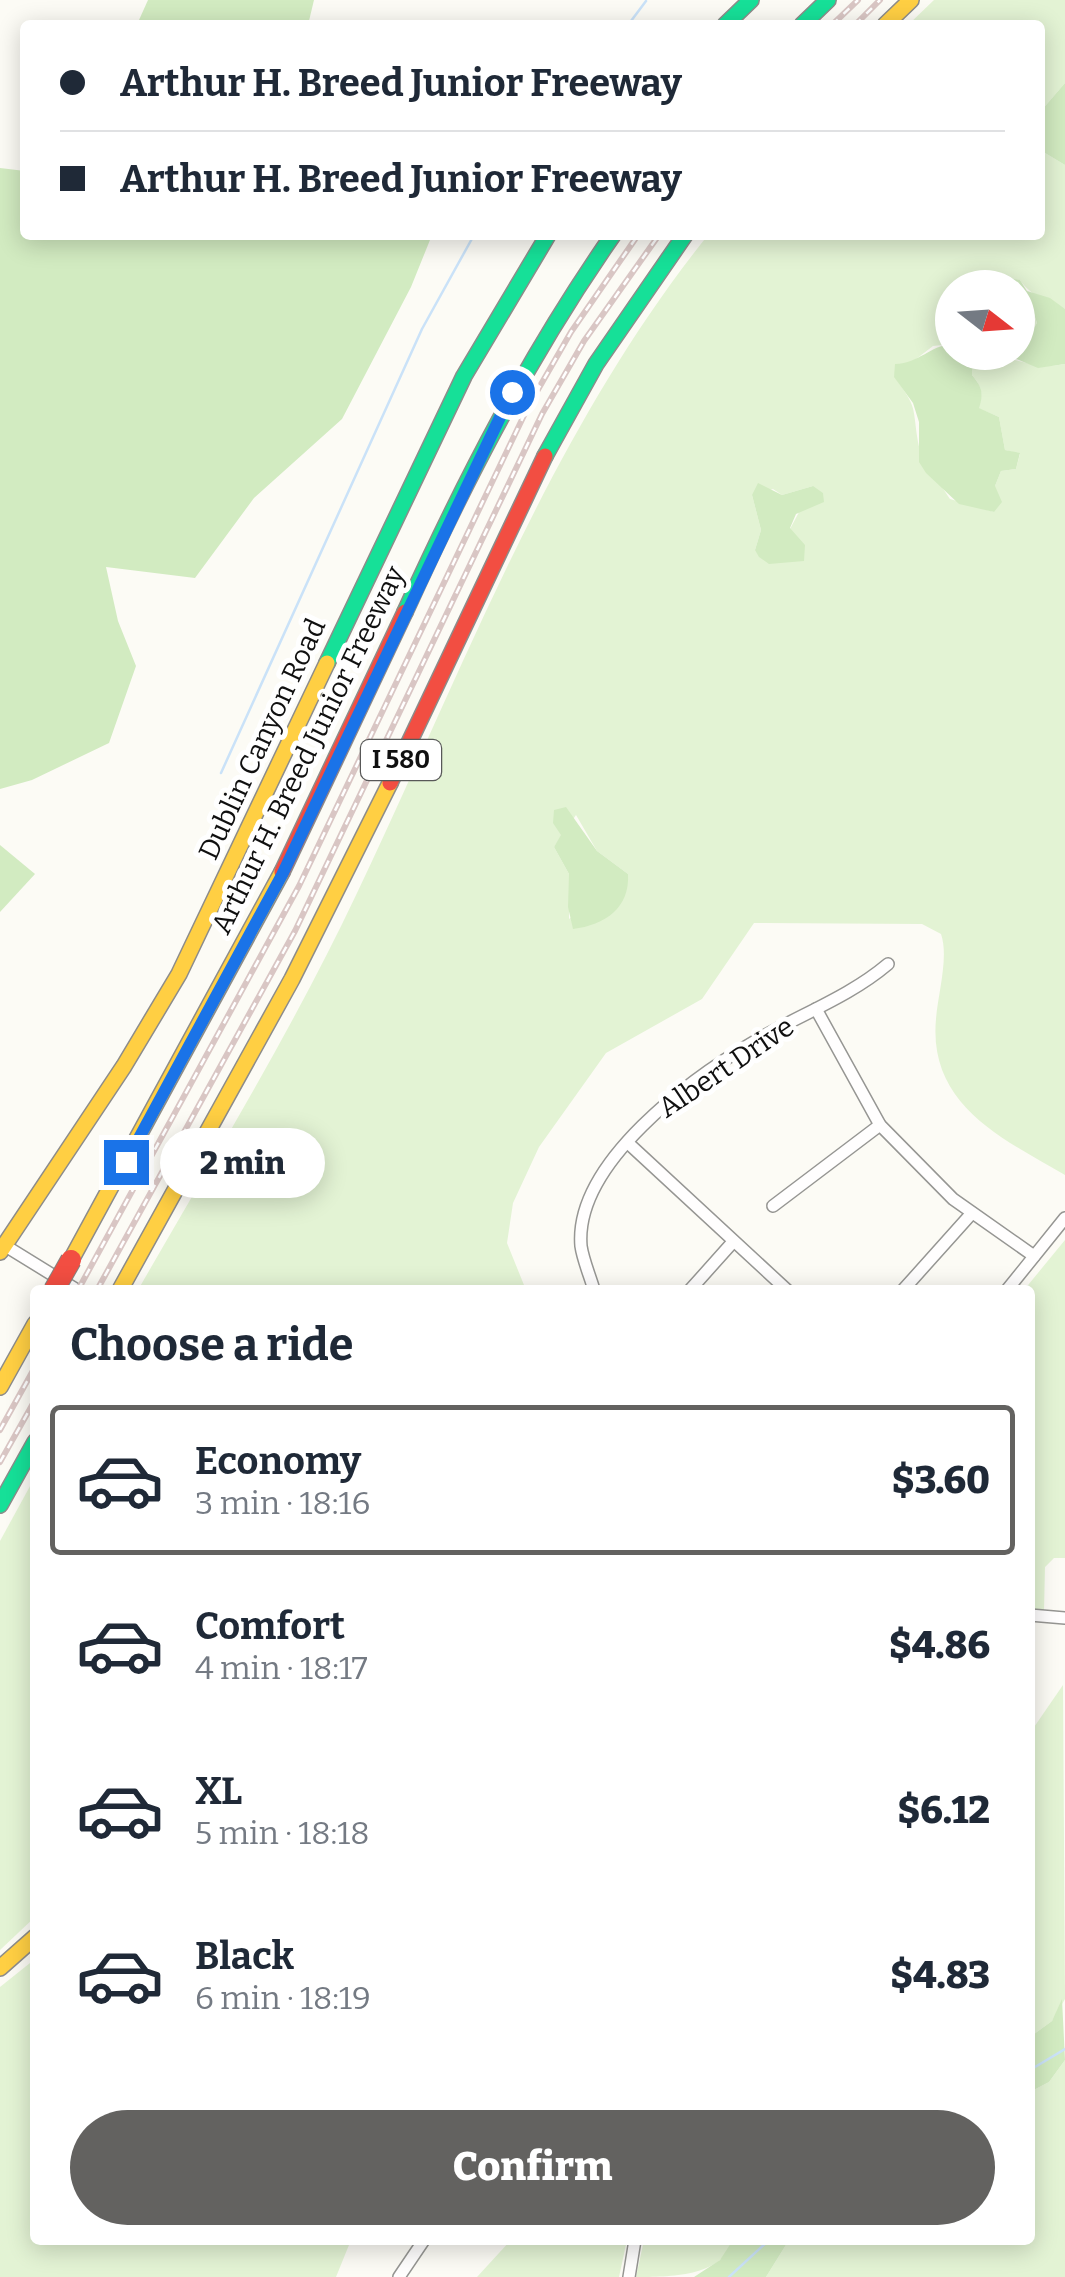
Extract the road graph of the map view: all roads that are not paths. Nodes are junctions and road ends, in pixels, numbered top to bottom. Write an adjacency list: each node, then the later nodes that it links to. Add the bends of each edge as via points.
1 (751, 0): 4 (main road)
2 (828, 0): 5 (main road)
3 (911, 0): 6 (main road)
4 (730, 20)
5 (807, 20)
6 (890, 20)
7 (545, 240): 18 (main road, Dublin Canyon Road, via 464,376 179,974)
8 (609, 240): 20 (main road, Arthur H. Breed Junior Freeway / I 580, bridge, via 492,430 282,875)
9 (682, 240): 22 (main road, I 580, via 560,424 332,902)
10 (888, 964): 11 (street, Albert Drive, via 861,987)
11 (816, 1009): 12 (street); 13 (street, Albert Drive, via 701,1077)
12 (880, 1125): 14 (street); 15 (street)
13 (628, 1143): 17 (street); 23 (street, Albert Drive, via 587,1200 581,1245)
14 (773, 1206)
15 (972, 1213): 19 (street); 26 (street)
16 (1065, 1218): 19 (street)
17 (732, 1244): 24 (street); 25 (street)
18 (2, 1248): 21 (street)
19 (1034, 1256): 27 (street)
20 (57, 1285)
21 (67, 1285)
22 (123, 1285)
23 (593, 1285)
24 (695, 1285)
25 (781, 1285)
26 (907, 1285)
27 (1010, 1285)
28 (30, 1333): 29 (main road)
29 (0, 1386)
30 (30, 1451): 31 (main road)
31 (0, 1506)
32 (1035, 1615): 33 (street)
33 (1065, 1618)
34 (30, 1941): 35 (main road)
35 (0, 1968)
36 (421, 2245): 38 (street)
37 (635, 2245): 39 (street)
38 (399, 2277)
39 (628, 2277)

